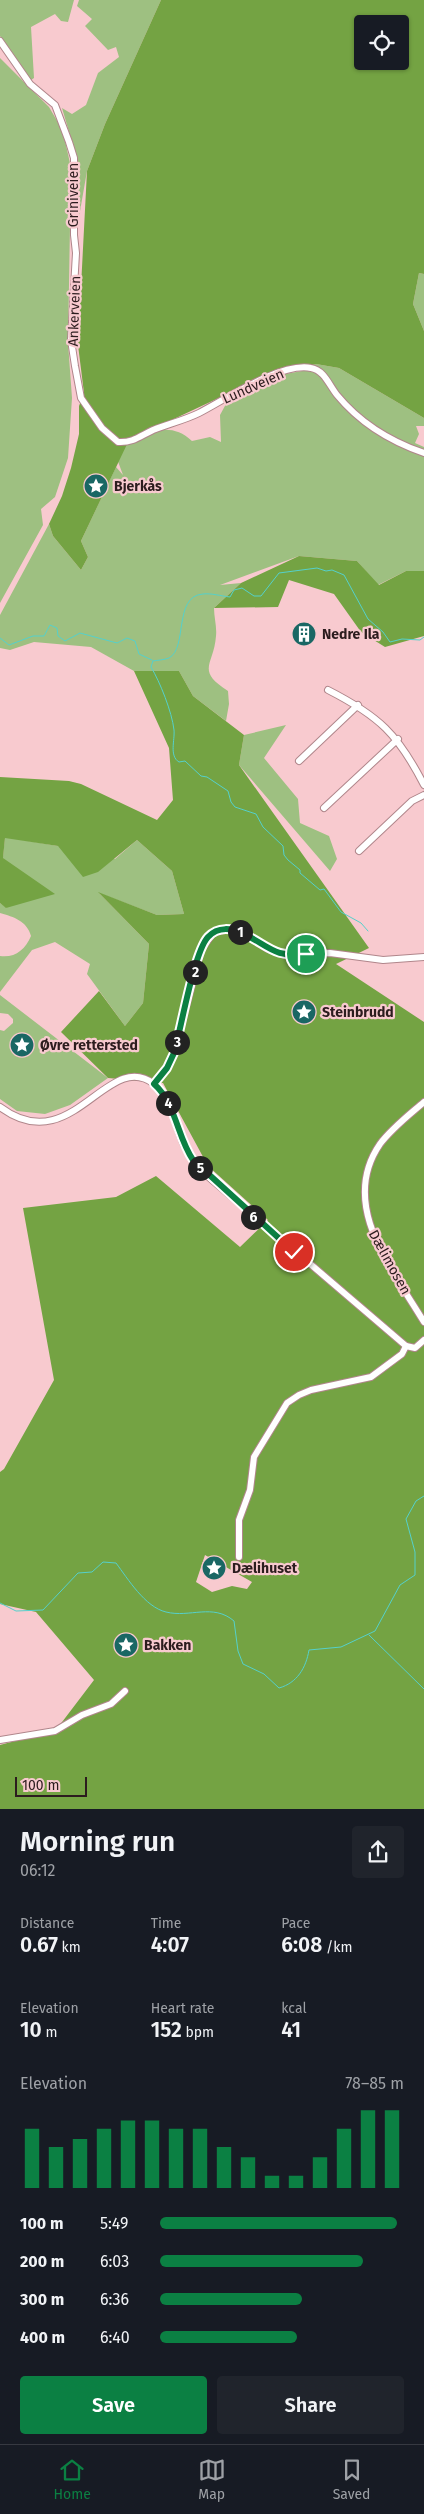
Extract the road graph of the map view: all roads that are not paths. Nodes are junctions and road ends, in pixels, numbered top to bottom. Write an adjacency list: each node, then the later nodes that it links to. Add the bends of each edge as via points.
1 (0, 41): 2 (street, Griniveien, via 24,78 55,105 61,118 74,158)
2 (76, 253): 3 (street, Ankerveien, via 71,340)
3 (81, 398): 4 (street, Lundveien, via 108,435 118,442 128,442 199,413 263,379 311,367 324,375 341,400 363,422 385,436)
4 (424, 453)
5 (328, 690): 6 (street)
6 (358, 705): 7 (street); 8 (street)
7 (398, 739): 9 (street); 11 (street)
8 (299, 761)
9 (424, 785)
10 (424, 795): 12 (street, via 412,801)
11 (324, 808)
12 (359, 851)
13 (424, 957): 14 (street, via 383,960 330,954 285,956 234,930 216,931 207,938 201,950 172,1059)
14 (154, 1084): 16 (street, via 140,1078 121,1079 62,1118 48,1122 24,1121); 19 (street, via 168,1104 187,1152 204,1173)
15 (424, 1102): 17 (street, Dælimosen, via 389,1133 374,1153 365,1178 364,1192 365,1210 373,1235)
16 (0, 1107)
17 (424, 1322)
18 (424, 1340): 19 (street, via 415,1348)
19 (408, 1347): 20 (street, via 371,1377 311,1390 287,1404 254,1456 250,1490 239,1520)
20 (238, 1557)
21 (125, 1691): 22 (street, via 111,1704 82,1715 56,1731)
22 (0, 1740)

